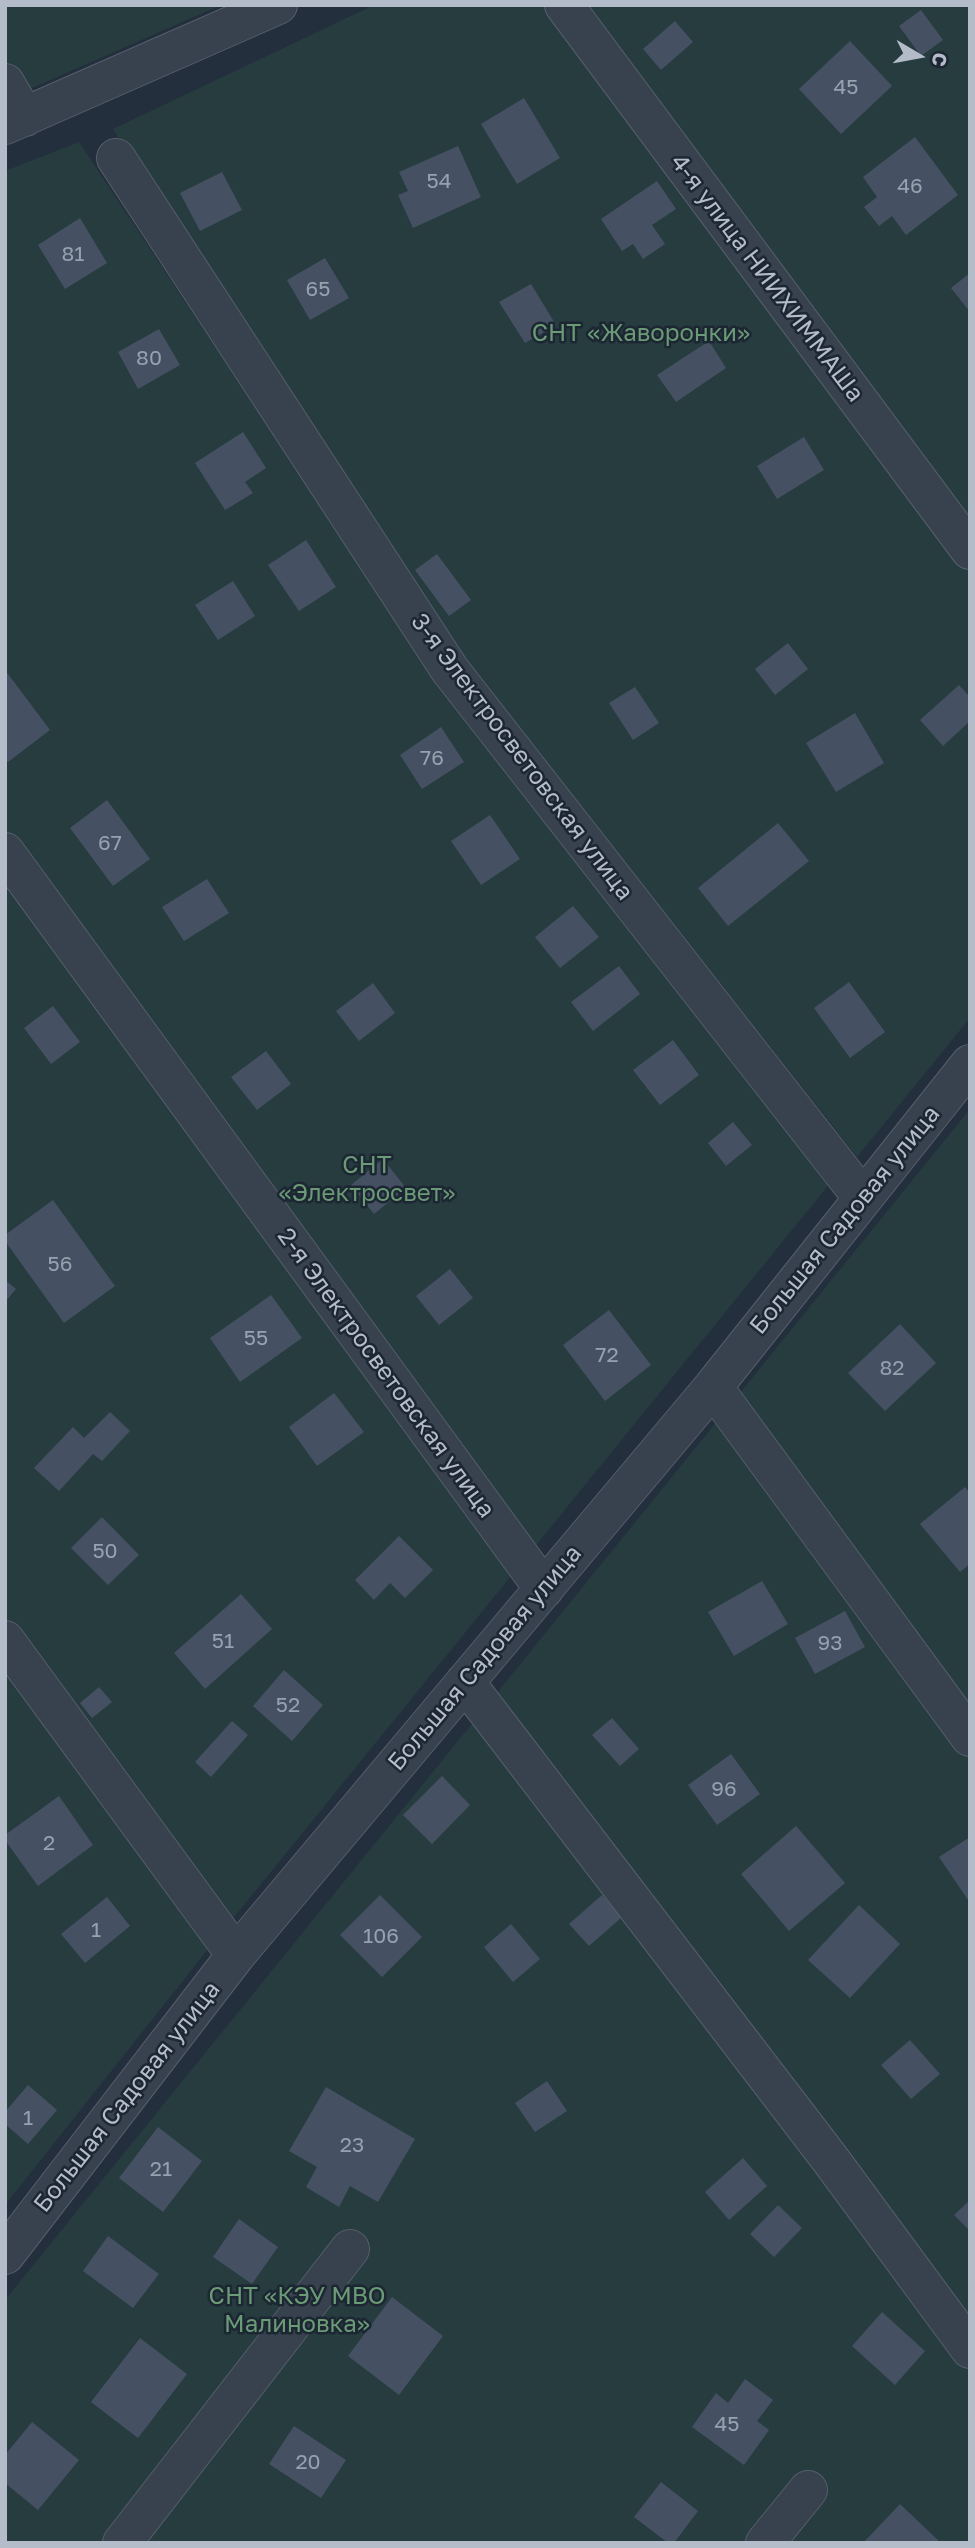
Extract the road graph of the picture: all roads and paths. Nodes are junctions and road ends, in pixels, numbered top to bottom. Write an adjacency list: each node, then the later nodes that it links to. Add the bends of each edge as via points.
1 (278, 5): 4 (street)
2 (564, 5): 6 (street, 4-я улица НИИХИММАШа)
3 (5, 83): 4 (street)
4 (15, 121)
5 (116, 158): 9 (street, 3-я Электросветовская улица, via 450,670)
6 (970, 550)
7 (5, 852): 11 (street, 2-я Электросветовская улица)
8 (970, 1064): 9 (street, Большая Садовая улица)
9 (862, 1197): 10 (street, Большая Садовая улица)
10 (713, 1387): 11 (street, Большая Садовая улица); 14 (street)
11 (544, 1589): 13 (street, Большая Садовая улица)
12 (5, 1640): 15 (street)
13 (465, 1682): 15 (street, Большая Садовая улица); 18 (street)
14 (970, 1737)
15 (236, 1955): 17 (street, Большая Садовая улица)
16 (350, 2249): 20 (street)
17 (5, 2255)
18 (970, 2348)
19 (808, 2490): 21 (street)
20 (122, 2543)
21 (765, 2543)

